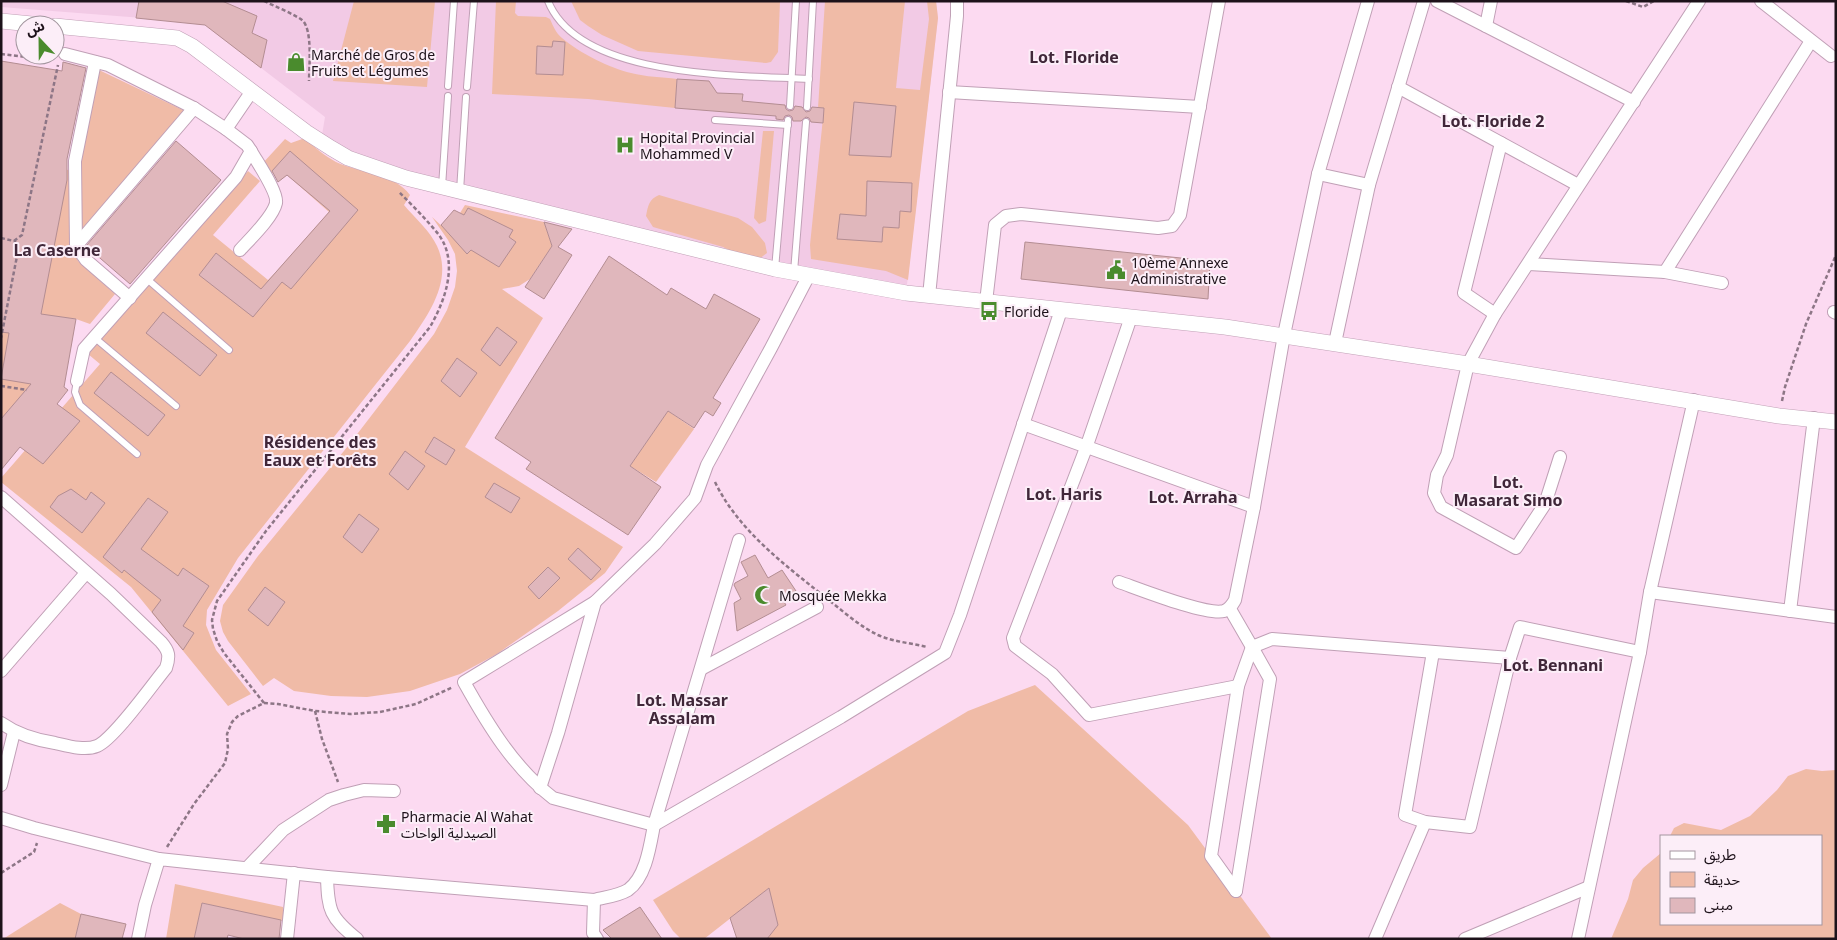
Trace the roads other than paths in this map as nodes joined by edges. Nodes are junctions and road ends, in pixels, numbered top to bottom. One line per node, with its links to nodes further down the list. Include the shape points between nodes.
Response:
1 (454, 1): 24 (lane)
2 (474, 1): 25 (lane)
3 (548, 1): 22 (lane, via 556,15 578,37 614,56 670,69)
4 (796, 1): 22 (lane)
5 (813, 1): 23 (lane)
6 (956, 1): 28 (street)
7 (1219, 1): 34 (street)
8 (1368, 1): 41 (street)
9 (1424, 1): 26 (street)
10 (1437, 1): 16 (street)
11 (1491, 1): 16 (street)
12 (1699, 1): 31 (street)
13 (1761, 1): 18 (street)
14 (1, 21): 15 (street)
15 (15, 22)
16 (1486, 26): 31 (street)
17 (65, 27): 27 (street, via 177,38)
18 (1811, 41): 20 (street); 50 (street)
19 (65, 54): 21 (street)
20 (1831, 56)
21 (95, 62): 35 (street, via 108,65); 46 (street, via 75,161)
22 (792, 78): 23 (lane); 32 (lane)
23 (809, 79): 33 (lane)
24 (448, 86)
25 (467, 87)
26 (1398, 87): 39 (street); 42 (street)
27 (252, 91): 38 (street); 44 (street, via 306,132 348,158)
28 (949, 92): 34 (street); 54 (street)
29 (448, 96): 44 (lane)
30 (466, 97): 45 (lane)
31 (1634, 102): 43 (street)
32 (790, 106)
33 (807, 107)
34 (1200, 107): 56 (street, via 1180,216 1172,226 1158,228 1021,214 1006,216 994,225)
35 (194, 108): 38 (street); 46 (street)
36 (715, 120): 49 (lane, via 788,123)
37 (806, 122): 51 (lane)
38 (226, 129): 40 (street)
39 (1501, 143): 43 (street); 58 (street, via 1464,293)
40 (251, 151): 47 (street, via 276,202 272,212); 52 (street, via 236,177)
41 (1318, 174): 42 (street); 60 (street)
42 (1369, 185): 62 (street)
43 (1578, 185): 48 (street)
44 (442, 187): 45 (street)
45 (460, 192): 49 (street)
46 (76, 246): 55 (street, via 86,260)
47 (240, 250)
48 (1528, 264): 50 (street); 58 (street)
49 (775, 269): 51 (street)
50 (1665, 272): 53 (street)
51 (801, 274): 54 (street); 80 (street, via 771,348 706,465 695,498 655,544)
52 (147, 279): 55 (street); 63 (lane)
53 (1722, 283)
54 (929, 296): 56 (street)
55 (130, 298): 61 (street)
56 (986, 302): 57 (street)
57 (1061, 310): 59 (street); 70 (street)
58 (1495, 314): 64 (street)
59 (1131, 317): 60 (street); 71 (street)
60 (1284, 335): 62 (street); 75 (street)
61 (95, 338): 65 (street, via 84,349); 67 (lane)
62 (1335, 343): 64 (street)
63 (229, 350)
64 (1468, 364): 66 (street); 73 (street, via 1447,455 1437,475 1434,493 1442,507 1516,548 1545,504)
65 (77, 381): 72 (lane, via 75,392 80,405)
66 (1694, 400): 68 (street, via 1779,416); 79 (street)
67 (176, 406)
68 (1814, 418): 69 (street); 83 (street)
69 (1836, 422)
70 (1023, 424): 71 (street); 99 (street, via 945,653)
71 (1086, 448): 75 (street); 91 (street, via 1013,638 1014,646 1052,674 1089,715)
72 (137, 454)
73 (1560, 457)
74 (2, 499): 77 (street)
75 (1254, 506): 82 (street, via 1235,600)
76 (739, 540): 89 (street)
77 (86, 572): 90 (street); 93 (street, via 167,649 166,668 110,738 97,746 69,746)
78 (1119, 582): 82 (street, via 1207,611)
79 (1650, 592): 83 (street); 87 (street)
80 (595, 602): 95 (street); 95 (street, via 464,682 492,732)
81 (817, 607): 89 (street)
82 (1230, 609): 85 (street)
83 (1790, 611): 84 (street)
84 (1836, 617)
85 (1252, 647): 86 (street, via 1272,639); 91 (street); 91 (street, via 1270,679 1236,891 1211,856)
86 (1433, 652): 88 (street); 98 (street, via 1405,815)
87 (1640, 652): 88 (street, via 1520,627); 104 (street)
88 (1510, 658): 98 (street, via 1470,827)
89 (701, 669): 99 (street)
90 (1, 671)
91 (1238, 686)
92 (1, 723): 93 (street)
93 (14, 732): 94 (street)
94 (1, 785)
95 (540, 788): 99 (street, via 553,798)
96 (394, 791): 101 (street, via 364,790 314,809 283,830)
97 (1, 818): 100 (street)
98 (1424, 822): 110 (street)
99 (654, 825): 105 (street, via 649,851 636,881 628,890)
100 (159, 859): 101 (street); 106 (street)
101 (247, 868): 102 (street)
102 (294, 874): 103 (street); 107 (street)
103 (327, 877): 105 (street); 108 (street, via 329,909)
104 (1589, 887): 111 (street); 112 (street)
105 (594, 900): 109 (street, via 593,933)
106 (138, 939)
107 (287, 939)
108 (357, 939)
109 (597, 939)
110 (1375, 939)
111 (1465, 939)
112 (1578, 939)

